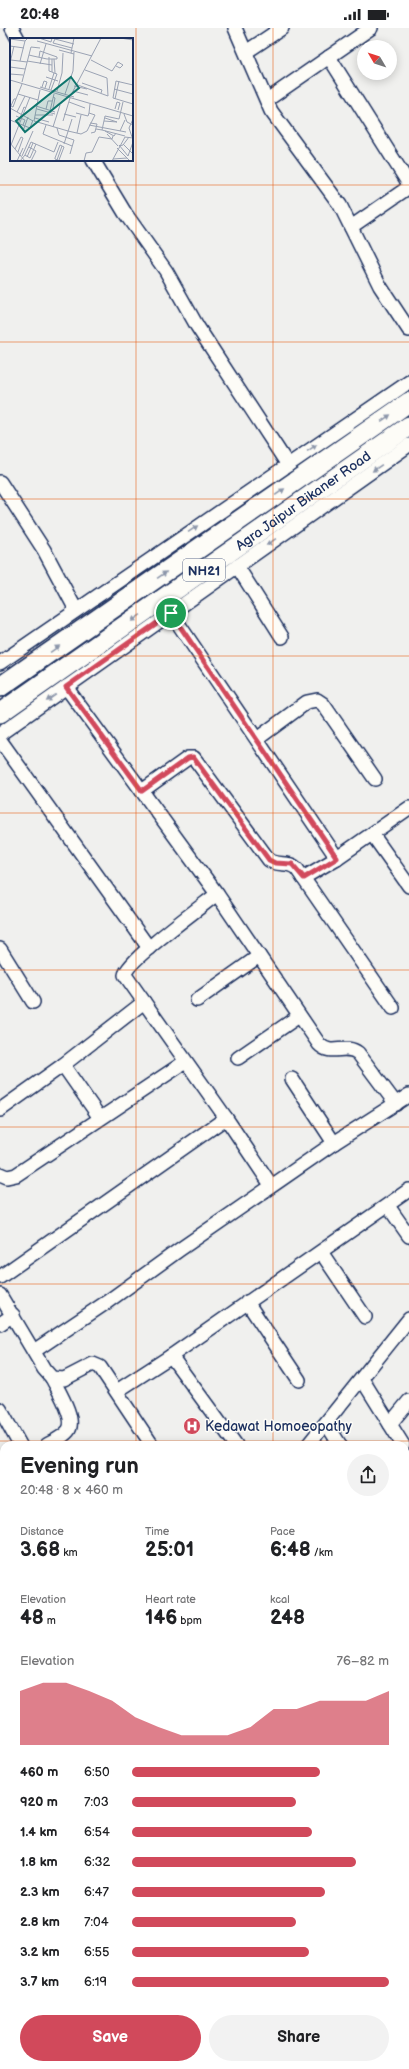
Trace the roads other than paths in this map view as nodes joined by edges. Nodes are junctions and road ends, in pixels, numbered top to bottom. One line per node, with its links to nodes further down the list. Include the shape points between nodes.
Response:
1 (12, 28): 5 (street)
2 (235, 28): 6 (street)
3 (282, 28): 6 (street)
4 (371, 28): 7 (street)
5 (17, 38)
6 (246, 52): 8 (street)
7 (329, 57): 8 (street); 10 (street)
8 (266, 100): 12 (street, via 271,112 340,205)
9 (94, 161): 18 (street, via 125,214 166,271 197,326)
10 (409, 184)
11 (409, 187): 12 (street)
12 (351, 227): 13 (street, via 380,286)
13 (409, 330)
14 (409, 382): 18 (street, one-way to 14)
15 (409, 402): 25 (highway, Agra Jaipur Bikaner Road / NH21, one-way to 15)
16 (409, 426): 27 (highway, Agra Jaipur Bikaner Road / NH21, one-way to 27)
17 (409, 445): 20 (street, one-way to 20)
18 (288, 465): 21 (street, one-way to 18)
19 (0, 482): 21 (street, via 44,550)
20 (237, 566): 22 (street); 23 (street)
21 (76, 610): 24 (street)
22 (171, 613): 26 (street); 29 (street)
23 (282, 636)
24 (0, 663)
25 (0, 687)
26 (66, 687): 28 (street, one-way to 28); 32 (street)
27 (0, 713)
28 (0, 734)
29 (257, 739): 31 (street, via 308,702 317,700 323,704); 35 (street)
30 (0, 740): 39 (street)
31 (375, 779)
32 (142, 791): 36 (street, via 193,757 269,860 292,864); 38 (street)
33 (409, 808): 34 (street)
34 (372, 834): 35 (street); 37 (street)
35 (337, 858): 36 (street)
36 (304, 878): 45 (street)
37 (409, 886)
38 (218, 894): 39 (street); 41 (street)
39 (149, 948): 44 (street, via 127,968 125,975)
40 (0, 949): 43 (street)
41 (259, 956): 42 (street); 46 (street)
42 (197, 1000)
43 (32, 1002)
44 (144, 1002): 48 (street); 49 (street)
45 (393, 1008)
46 (299, 1016): 47 (street); 52 (street, via 323,1048 332,1051 349,1048 358,1053)
47 (238, 1058)
48 (185, 1062): 54 (street); 55 (street)
49 (62, 1065): 53 (street); 54 (street)
50 (292, 1079): 56 (street)
51 (409, 1095): 52 (street)
52 (396, 1104): 56 (street)
53 (0, 1110)
54 (100, 1118): 57 (street, via 16,1175 7,1177)
55 (226, 1118): 58 (street); 63 (street)
56 (334, 1143): 58 (street)
57 (0, 1174)
58 (271, 1186): 70 (street)
59 (409, 1190): 60 (street)
60 (388, 1206): 61 (street); 62 (street)
61 (409, 1236)
62 (321, 1252): 65 (street); 67 (street)
63 (0, 1277)
64 (0, 1295): 66 (street)
65 (247, 1302): 71 (street); 74 (street)
66 (13, 1315): 69 (street); 70 (street)
67 (365, 1317)
68 (409, 1319): 73 (street)
69 (0, 1324)
70 (34, 1351): 72 (street)
71 (171, 1356): 75 (street); 85 (street)
72 (52, 1378): 75 (street, via 64,1379 93,1364 105,1373); 82 (street, via 71,1417 69,1430)
73 (362, 1378): 79 (street); 80 (street)
74 (299, 1380)
75 (118, 1391): 78 (street)
76 (409, 1401): 80 (street)
77 (0, 1409): 81 (street)
78 (134, 1420): 83 (street); 84 (street)
79 (326, 1423): 86 (street); 87 (street)
80 (390, 1424): 88 (street)
81 (18, 1441)
82 (54, 1441)
83 (140, 1441)
84 (149, 1441)
85 (233, 1441)
86 (311, 1441)
87 (337, 1441)
88 (401, 1441)

